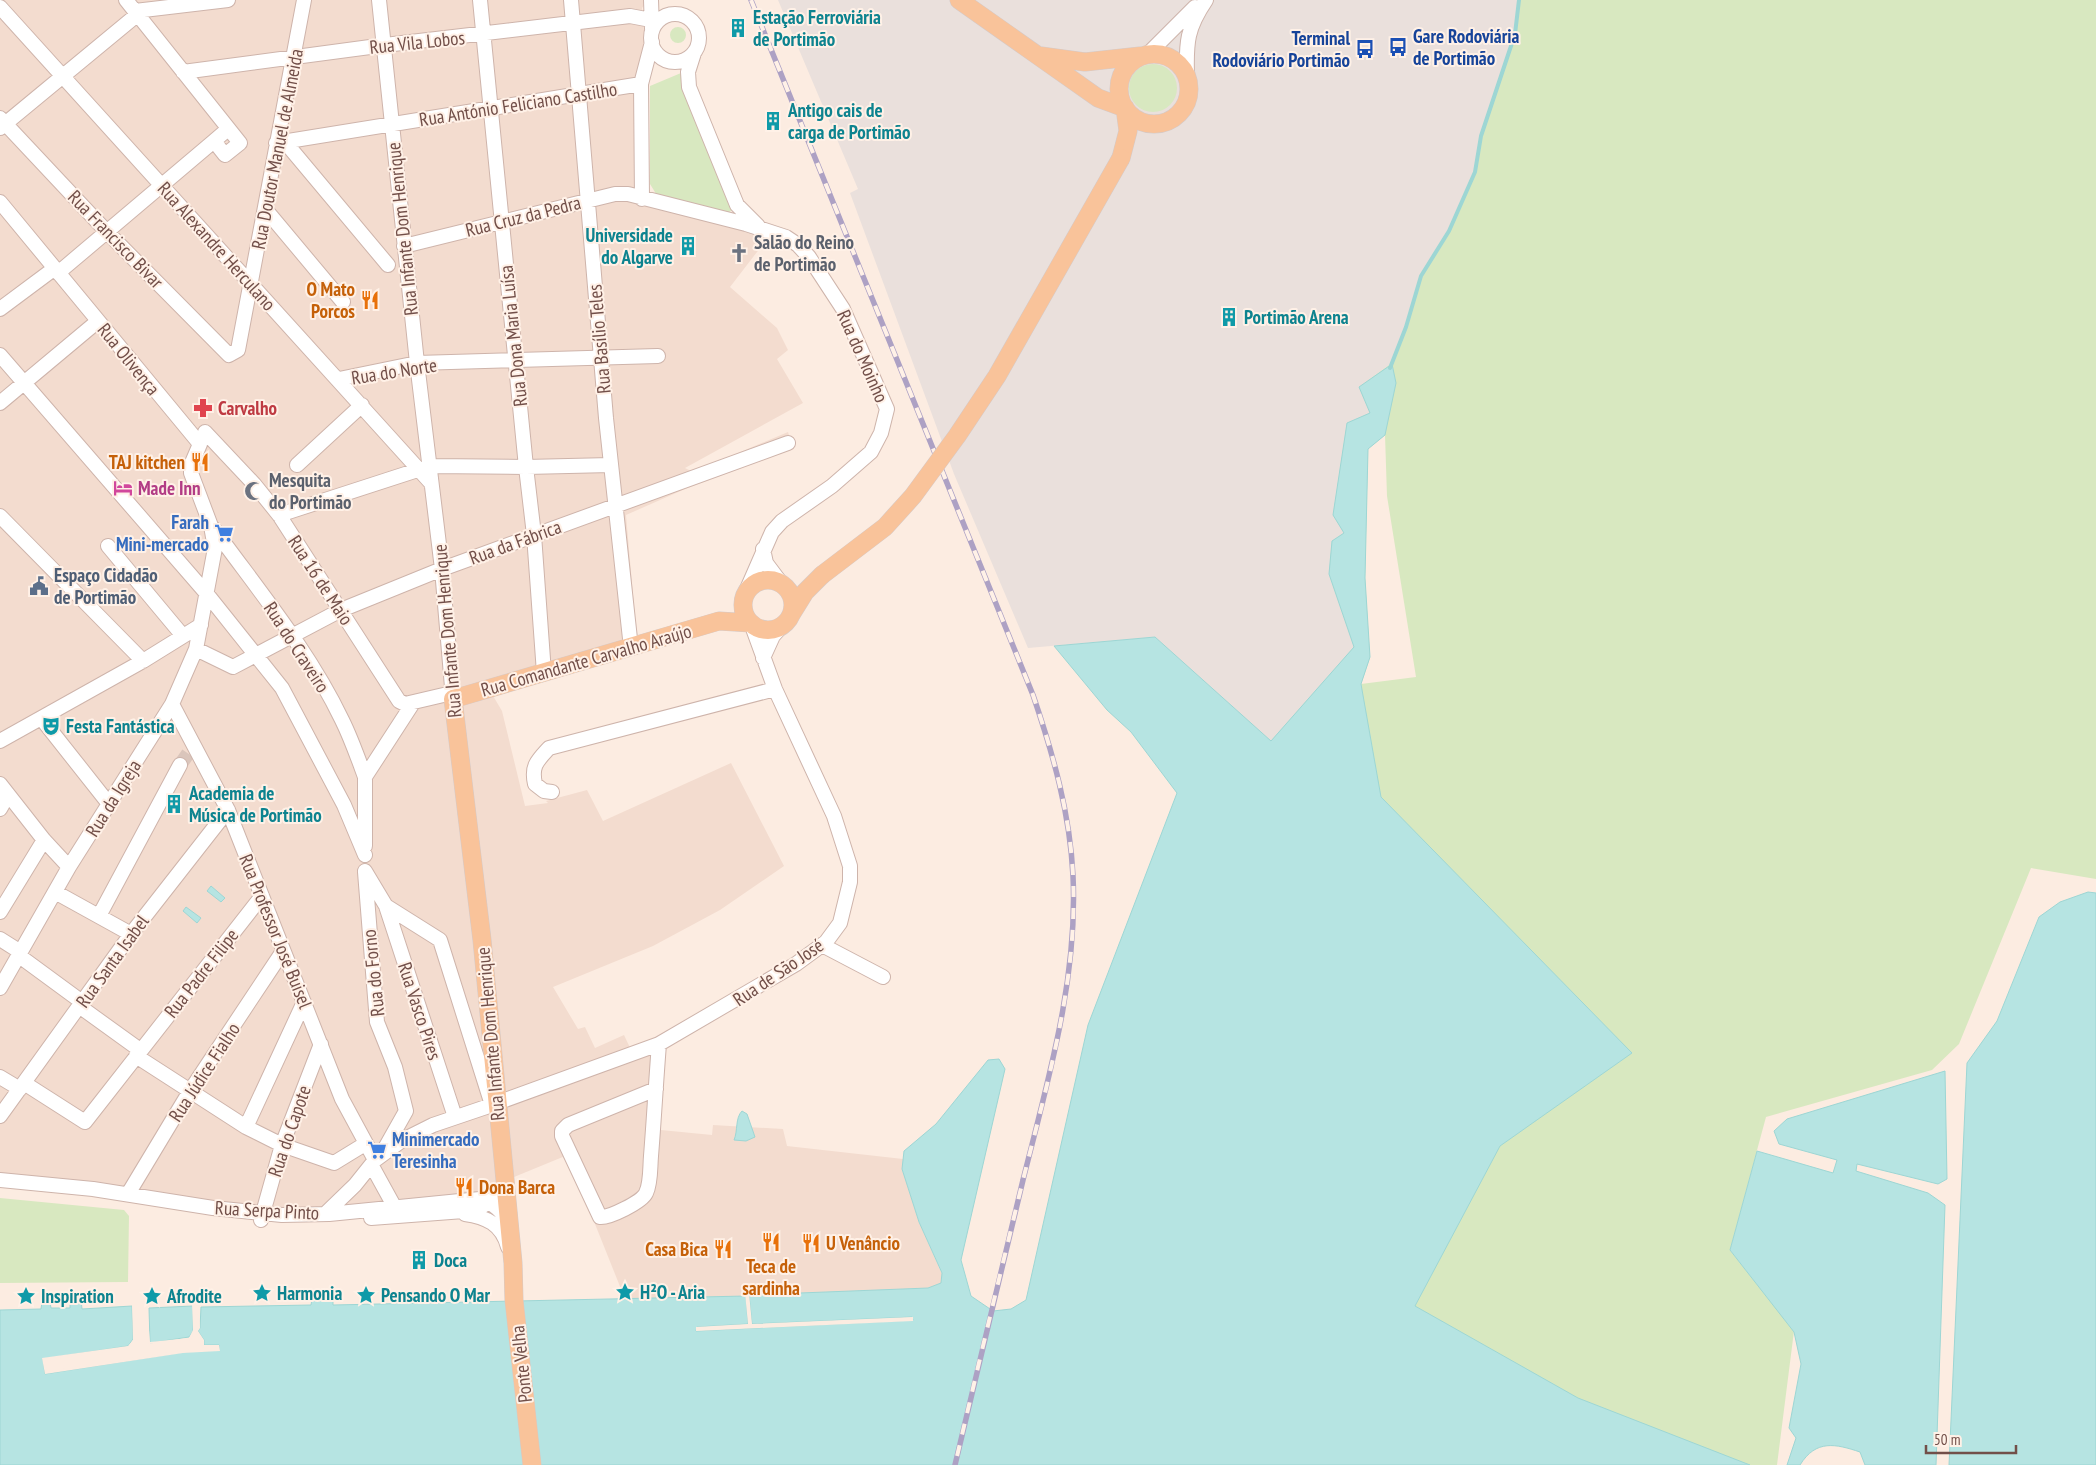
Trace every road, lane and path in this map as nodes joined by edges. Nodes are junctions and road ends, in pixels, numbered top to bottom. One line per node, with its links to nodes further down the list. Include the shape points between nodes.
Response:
1 (228, 0): 10 (street)
2 (304, 0): 19 (street, Rua Doutor Manuel de Almeida)
3 (379, 0): 15 (street, Rua Infante Dom Henrique)
4 (480, 0): 14 (street, Rua Dona Maria Luísa)
5 (571, 0): 12 (street, Rua Basílio Teles)
6 (652, 0): 11 (street); 13 (street)
7 (959, 0): 17 (main road)
8 (1204, 0): 18 (street); 21 (street, via 1192,21 1186,50)
9 (0, 6): 22 (street, Rua Alexandre Herculano)
10 (133, 8): 20 (street); 22 (street)
11 (668, 15): 13 (street, via 659,20); 16 (street, via 682,15 695,24 699,38)
12 (573, 24): 13 (street, Rua Vila Lobos, via 630,16); 14 (street, Rua Vila Lobos); 24 (street, Rua Basílio Teles)
13 (652, 32): 16 (street, via 659,55 672,61 682,61); 23 (street)
14 (484, 34): 15 (street, Rua Vila Lobos); 26 (street, Rua Dona Maria Luísa)
15 (385, 45): 19 (street, Rua Vila Lobos); 29 (street, Rua Infante Dom Henrique)
16 (694, 52): 36 (street, Rua do Moinho, via 688,72 689,87)
17 (1035, 55): 18 (main road, via 1085,62); 25 (main road, via 1098,98)
18 (1145, 55): 21 (main road, via 1161,54 1172,58); 25 (main road, via 1128,65 1120,78 1119,94)
19 (294, 58): 20 (street, Rua Vila Lobos); 30 (street, Rua Doutor Manuel de Almeida)
20 (183, 72): 32 (street, via 240,143 225,155 214,141)
21 (1187, 74): 28 (main road, via 1190,89 1187,102 1180,114)
22 (63, 76): 27 (street); 32 (street, Rua Alexandre Herculano)
23 (641, 84): 24 (street, Rua António Feliciano Castilho); 33 (street)
24 (580, 94): 26 (street, Rua António Feliciano Castilho); 34 (street, Rua Basílio Teles)
25 (1125, 108): 28 (main road, via 1136,119); 31 (main road, via 1128,131)
26 (490, 110): 29 (street, Rua António Feliciano Castilho); 39 (street, Rua Dona Maria Luísa)
27 (2, 123): 40 (street, Rua Francisco Bivar)
28 (1158, 124): 31 (main road, via 1137,139)
29 (391, 125): 30 (street, Rua António Feliciano Castilho); 42 (street, Rua Infante Dom Henrique)
30 (280, 142): 37 (street, Rua Doutor Manuel de Almeida); 43 (street)
31 (1121, 158): 74 (main road, bridge, via 997,376 957,436 913,496 885,527)
32 (162, 186): 40 (street); 45 (street, Rua Alexandre Herculano)
33 (642, 199): 34 (street, Rua Cruz da Pedra, via 614,194); 38 (street, Rua Cruz da Pedra)
34 (589, 200): 39 (street, Rua Cruz da Pedra); 52 (street, Rua Basílio Teles)
35 (0, 202): 44 (street, Rua Olivença)
36 (737, 205): 38 (street, via 737,213); 41 (street, Rua do Moinho, via 756,224)
37 (266, 210): 45 (street, Rua Doutor Manuel de Almeida); 46 (street)
38 (721, 218): 41 (street, Rua do Moinho)
39 (501, 222): 42 (street, Rua Cruz da Pedra); 53 (street, Rua Dona Maria Luísa)
40 (108, 232): 44 (street); 49 (street, Rua Francisco Bivar, via 229,355)
41 (770, 232): 72 (street, Rua do Moinho, via 798,245 821,274 843,309 887,409 881,433 871,452 852,470 782,520)
42 (404, 246): 54 (street, Rua Infante Dom Henrique)
43 (388, 265)
44 (57, 270): 47 (street); 48 (street, Rua Olivença)
45 (251, 285): 49 (street, Rua Doutor Manuel de Almeida, via 238,350); 55 (street, Rua Alexandre Herculano)
46 (342, 302)
47 (0, 309)
48 (98, 321): 56 (street); 59 (street, Rua Olivença)
49 (234, 354)
50 (0, 356): 56 (street)
51 (658, 356): 52 (street, Rua do Norte)
52 (600, 358): 53 (street, Rua do Norte); 62 (street, Rua Basílio Teles)
53 (516, 362): 54 (street, Rua do Norte); 64 (street, Rua Dona Maria Luísa)
54 (416, 363): 55 (street, Rua do Norte); 63 (street, Rua Infante Dom Henrique)
55 (340, 379): 58 (street, Rua Alexandre Herculano)
56 (23, 383): 57 (street); 76 (street)
57 (0, 403)
58 (362, 405): 61 (street); 63 (street, Rua Alexandre Herculano)
59 (202, 438): 67 (street, Rua 16 de Maio, via 254,484); 69 (street, via 191,473)
60 (788, 443): 66 (street, Rua da Fábrica)
61 (297, 465)
62 (611, 465): 64 (street); 66 (street, Rua Basílio Teles)
63 (425, 468): 64 (street); 65 (street, Rua Alexandre Herculano); 67 (street)
64 (526, 468): 70 (street, Rua Dona Maria Luísa)
65 (433, 486): 73 (street, Rua Infante Dom Henrique)
66 (617, 504): 70 (street, Rua da Fábrica); 85 (street, Rua Basílio Teles)
67 (279, 515): 78 (street, Rua 16 de Maio)
68 (0, 516): 89 (street)
69 (211, 526): 76 (street, Rua da Igreja, via 214,548); 83 (street, Rua do Craveiro)
70 (534, 535): 73 (street, Rua da Fábrica); 90 (street, Rua Dona Maria Luísa)
71 (108, 546): 84 (street)
72 (763, 549): 75 (street, via 766,563); 77 (street, Rua do Moinho)
73 (442, 569): 78 (street, Rua da Fábrica); 92 (street, Rua Infante Dom Henrique)
74 (822, 576): 75 (main road, via 806,581); 79 (main road, via 805,592)
75 (781, 582): 77 (main road, via 756,582); 79 (main road, via 792,596)
76 (206, 594): 82 (street, Rua da Igreja); 87 (street)
77 (744, 596): 80 (main road); 81 (main road, via 744,612)
78 (341, 610): 83 (street, Rua da Fábrica); 93 (street, Rua 16 de Maio, via 399,701)
79 (787, 619): 81 (main road, via 766,630); 88 (street, via 773,636)
80 (719, 621): 81 (main road); 85 (main road, Rua Comandante Carvalho Araújo)
81 (751, 623): 88 (street, Rua de São José)
82 (201, 625): 84 (street); 86 (street, Rua da Igreja)
83 (292, 635): 87 (street, Rua da Fábrica); 98 (street, Rua do Craveiro, via 343,721)
84 (182, 636): 89 (street)
85 (631, 648): 90 (main road, Rua Comandante Carvalho Araújo)
86 (196, 649): 87 (street, Rua da Fábrica, via 233,667); 94 (street, Rua da Igreja)
87 (255, 654): 105 (street, via 282,688 344,805)
88 (763, 658): 91 (street, Rua de São José)
89 (143, 661): 95 (street)
90 (544, 673): 92 (main road, Rua Comandante Carvalho Araújo)
91 (775, 689): 100 (street, via 549,748 538,759 532,772 534,784); 115 (street, Rua de São José, via 834,816 850,866 850,882 840,923)
92 (452, 696): 93 (street); 136 (main road, Rua Infante Dom Henrique, via 482,940)
93 (413, 703): 98 (street)
94 (172, 704): 101 (street, Rua da Igreja); 103 (street, Rua Professor José Buisel)
95 (41, 718): 96 (street); 101 (street)
96 (0, 741)
97 (180, 765): 112 (street)
98 (365, 777): 105 (street, Rua do Forno)
99 (4, 790): 102 (street); 104 (street)
100 (552, 792)
101 (109, 804): 106 (street, Rua da Igreja)
102 (0, 809)
103 (228, 810): 109 (street, Rua Professor José Buisel); 113 (street, Rua Santa Isabel)
104 (44, 840): 106 (street); 111 (street)
105 (365, 855): 107 (street, Rua do Forno)
106 (69, 867): 108 (street, Rua da Igreja)
107 (365, 871): 110 (street); 135 (street, Rua do Forno, via 377,1022 395,1067 406,1111)
108 (55, 892): 112 (street); 117 (street, Rua da Igreja)
109 (262, 896): 116 (street, Rua Professor José Buisel); 124 (street, Rua Padre Filipe)
110 (386, 906): 129 (street, via 440,940); 131 (street, Rua Vasco Pires)
111 (0, 912)
112 (99, 916): 113 (street)
113 (131, 934): 121 (street, Rua Santa Isabel)
114 (0, 939): 117 (street)
115 (822, 945): 118 (street); 123 (street, Rua de São José, via 791,967)
116 (283, 951): 120 (street, Rua Professor José Buisel); 128 (street, Rua Júdice Fialho)
117 (19, 953): 119 (street, Rua da Igreja); 121 (street)
118 (883, 977)
119 (0, 988)
120 (304, 1002): 122 (street, Rua Professor José Buisel); 132 (street)
121 (81, 1004): 124 (street); 126 (street, Rua Santa Isabel)
122 (321, 1044): 133 (street, Rua Professor José Buisel, via 342,1099); 134 (street, Rua do Capote)
123 (659, 1044): 127 (street); 129 (street, Rua de São José)
124 (138, 1053): 126 (street, Rua Padre Filipe, via 85,1122); 128 (street)
125 (0, 1077): 126 (street)
126 (22, 1086): 130 (street, Rua Santa Isabel)
127 (656, 1089): 127 (street, via 568,1125 562,1131 600,1217 607,1217 645,1196)
128 (190, 1091): 132 (street); 139 (street, Rua Júdice Fialho)
129 (498, 1102): 131 (street, Rua de São José)
130 (0, 1116)
131 (455, 1117): 135 (street, Rua de São José, via 401,1140)
132 (246, 1126): 134 (street)
133 (365, 1144): 134 (street, via 334,1163); 135 (street, Rua Professor José Buisel)
134 (282, 1145): 145 (street, Rua do Capote)
135 (376, 1160): 138 (street); 141 (street, Rua Professor José Buisel)
136 (503, 1165): 140 (street, via 499,1190); 148 (main road, Rua Infante Dom Henrique)
137 (0, 1180): 139 (street, Rua Serpa Pinto)
138 (355, 1185): 142 (street, via 347,1200); 144 (street, via 331,1211)
139 (128, 1194): 145 (street, Rua Serpa Pinto)
140 (490, 1203): 141 (street, Rua Serpa Pinto, via 480,1199); 143 (street, via 477,1210); 148 (street, via 504,1215)
141 (394, 1206): 142 (street, Rua Serpa Pinto); 146 (street, via 390,1214)
142 (352, 1211): 144 (street, Rua Serpa Pinto); 147 (street)
143 (454, 1213): 146 (street, Rua Serpa Pinto); 149 (street, via 482,1217 494,1223 506,1238)
144 (324, 1214): 145 (street, Rua Serpa Pinto)
145 (262, 1217): 147 (street, Rua Serpa Pinto, via 303,1222)
146 (380, 1217): 147 (street, Rua Serpa Pinto)
147 (366, 1218)
148 (508, 1224): 149 (main road, Rua Infante Dom Henrique)
149 (512, 1263): 150 (main road, Ponte Velha)
150 (532, 1465)

